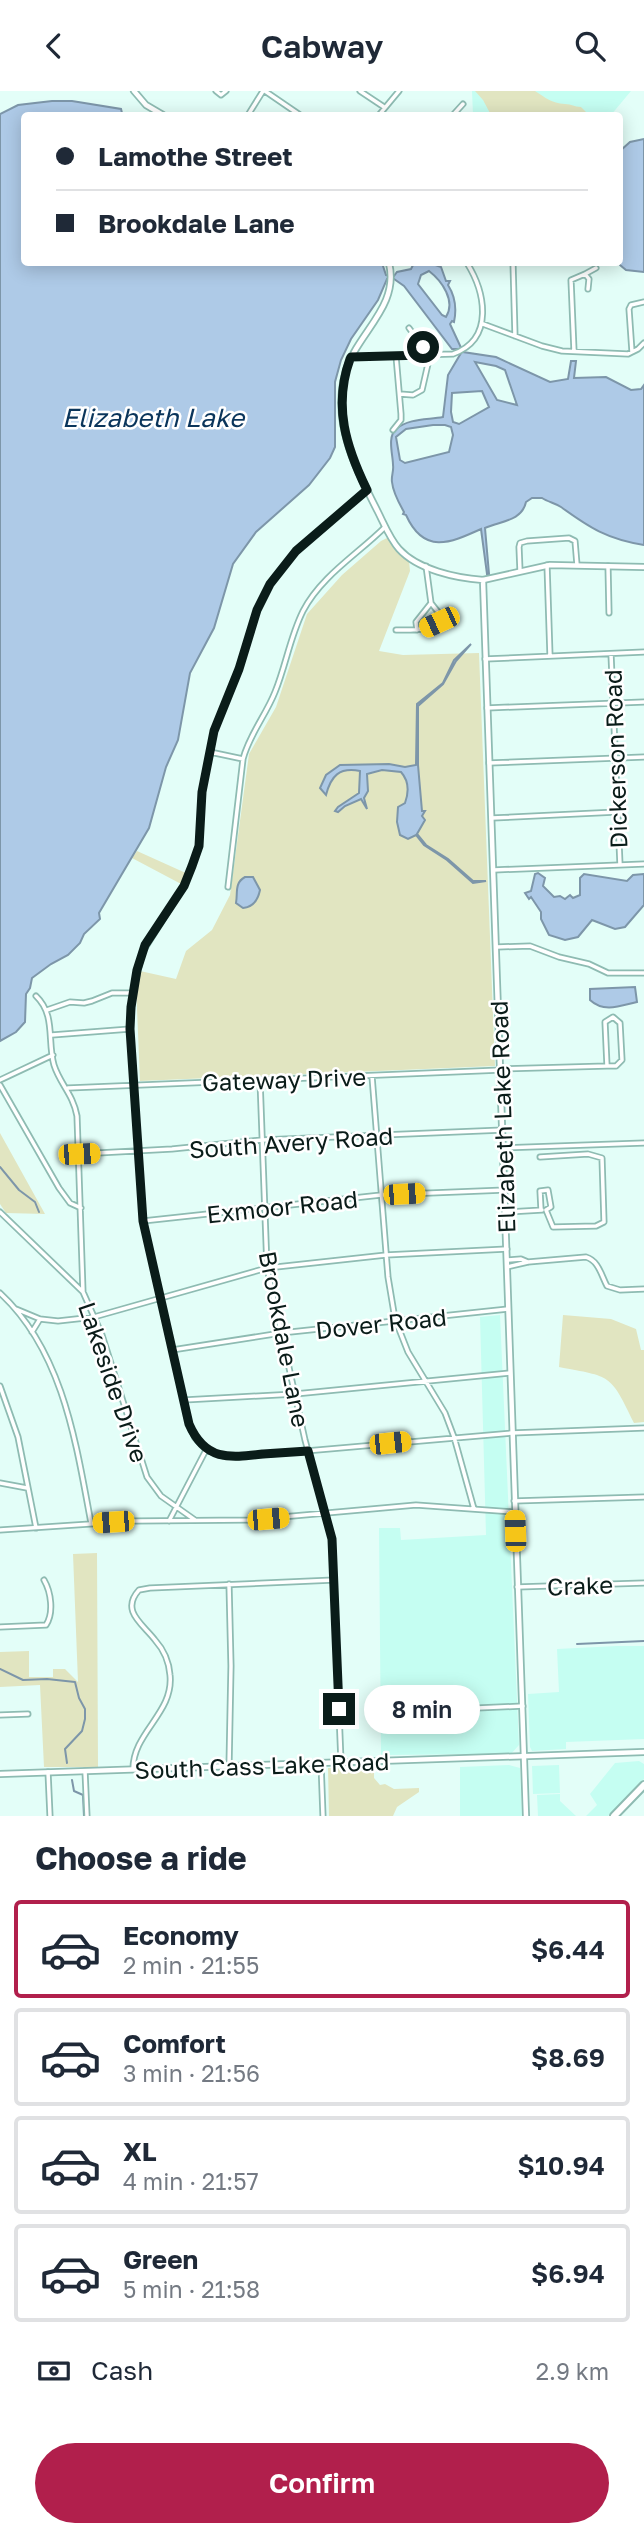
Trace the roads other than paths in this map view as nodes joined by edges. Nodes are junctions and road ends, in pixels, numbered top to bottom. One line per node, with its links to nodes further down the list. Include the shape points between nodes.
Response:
1 (134, 91): 9 (main road)
2 (216, 91): 3 (street, via 221,95)
3 (226, 91)
4 (264, 91): 10 (street); 11 (street)
5 (360, 91): 8 (street)
6 (399, 91): 8 (street)
7 (463, 104): 13 (street)
8 (384, 107): 12 (street)
9 (158, 112)
10 (249, 112)
11 (296, 112)
12 (381, 112)
13 (456, 112)
14 (390, 266): 29 (main road, via 391,281 382,311)
15 (468, 266): 21 (street, via 482,303)
16 (513, 266): 23 (street)
17 (596, 268): 18 (street)
18 (585, 274): 19 (street); 25 (street, via 571,280)
19 (588, 289)
20 (644, 302): 26 (street, via 629,309)
21 (483, 324): 23 (street); 27 (street, via 460,350)
22 (409, 328): 27 (street)
23 (515, 335): 25 (street)
24 (644, 343): 26 (street)
25 (574, 351): 26 (street)
26 (632, 352)
27 (427, 355): 28 (street); 30 (street, via 421,392)
28 (396, 356): 29 (street); 30 (street)
29 (351, 357): 32 (main road, via 342,388 343,423 346,442)
30 (400, 394): 31 (street, via 401,420)
31 (393, 430)
32 (367, 490): 33 (main road); 52 (street, via 302,545 270,584)
33 (386, 527): 36 (main road, via 398,548); 55 (street, via 337,570 304,608 274,694)
34 (547, 565): 35 (main road); 39 (main road); 47 (street)
35 (577, 565): 37 (main road); 39 (street, via 575,541 569,538 527,541 519,547)
36 (426, 566): 40 (main road); 41 (street)
37 (608, 566): 38 (main road); 42 (street)
38 (644, 567)
39 (520, 571): 40 (main road)
40 (483, 580): 48 (main road, Elizabeth Lake Road)
41 (431, 603): 44 (street, via 416,622); 44 (street, via 442,617)
42 (609, 613)
43 (396, 630): 44 (street)
44 (417, 630)
45 (644, 652): 46 (street)
46 (611, 654): 47 (street); 50 (street, Dickerson Road)
47 (550, 656): 48 (street)
48 (485, 659): 51 (main road, Elizabeth Lake Road)
49 (644, 702): 50 (street)
50 (613, 703): 51 (street); 54 (street, Dickerson Road)
51 (487, 708): 56 (main road, Elizabeth Lake Road)
52 (210, 752): 55 (street); 65 (street, via 196,856 184,886 145,945)
53 (644, 757): 54 (street)
54 (615, 758): 56 (street); 57 (street, Dickerson Road)
55 (243, 759): 62 (street)
56 (489, 763): 58 (main road, Elizabeth Lake Road)
57 (617, 813): 58 (street); 60 (street, Dickerson Road)
58 (492, 818): 61 (main road, Elizabeth Lake Road)
59 (644, 864): 60 (street)
60 (620, 865): 61 (street)
61 (494, 870): 63 (main road, Elizabeth Lake Road)
62 (228, 887)
63 (496, 947): 64 (street, via 530,946 608,973); 72 (main road, Elizabeth Lake Road)
64 (644, 973)
65 (133, 993): 67 (street, via 112,993); 68 (street)
66 (36, 996): 67 (street)
67 (47, 1011): 69 (street)
68 (130, 1029): 69 (street); 76 (street)
69 (51, 1035): 70 (street)
70 (53, 1055): 75 (street); 77 (street, via 57,1073)
71 (607, 1066): 71 (street, via 617,1066 622,1060 620,1023 613,1017 605,1022); 72 (street, Gateway Drive)
72 (501, 1069): 73 (street, Gateway Drive); 78 (main road, Elizabeth Lake Road)
73 (372, 1076): 74 (street, Gateway Drive); 79 (street)
74 (260, 1080): 76 (street, Gateway Drive); 80 (street, Brookdale Lane)
75 (0, 1082): 88 (street, via 59,1188)
76 (133, 1084): 77 (street, Gateway Drive); 83 (street)
77 (68, 1088): 84 (street, via 77,1116)
78 (503, 1130): 79 (street, South Avery Road); 82 (main road, Elizabeth Lake Road)
79 (377, 1136): 80 (street, South Avery Road); 87 (street)
80 (262, 1140): 83 (street, South Avery Road); 89 (street, Brookdale Lane)
81 (644, 1143): 82 (street)
82 (503, 1148): 86 (main road, Elizabeth Lake Road)
83 (139, 1151): 84 (street, South Avery Road); 93 (street)
84 (79, 1154): 88 (street)
85 (540, 1157): 90 (street, via 588,1154 602,1158 604,1221 596,1226 553,1227)
86 (505, 1190): 87 (street, Exmoor Road); 92 (main road, Elizabeth Lake Road)
87 (382, 1195): 89 (street, Exmoor Road); 95 (street)
88 (80, 1208): 101 (street)
89 (264, 1208): 93 (street, Exmoor Road); 99 (street, Brookdale Lane)
90 (544, 1210): 90 (street, via 540,1191 548,1190 551,1207); 92 (street)
91 (0, 1212): 101 (street, Lakeside Drive)
92 (506, 1212): 94 (main road, Elizabeth Lake Road)
93 (143, 1221): 103 (street)
94 (507, 1249): 95 (street); 96 (main road, Elizabeth Lake Road)
95 (386, 1255): 99 (street); 108 (street)
96 (507, 1260): 97 (street); 98 (main road, Elizabeth Lake Road)
97 (528, 1262): 98 (street); 100 (street, via 586,1257 598,1267 607,1286)
98 (507, 1267): 105 (main road, Elizabeth Lake Road)
99 (267, 1268): 103 (street); 110 (street, Brookdale Lane)
100 (644, 1289)
101 (83, 1292): 106 (street, Lakeside Drive)
102 (0, 1293): 104 (street)
103 (160, 1299): 106 (street); 111 (street)
104 (16, 1308): 107 (street); 109 (street)
105 (508, 1309): 108 (street, Dover Road); 112 (main road, Elizabeth Lake Road)
106 (94, 1317): 107 (street); 126 (street, Lakeside Drive, via 147,1477)
107 (40, 1319): 109 (street)
108 (396, 1321): 110 (street, Dover Road); 113 (street)
109 (32, 1332): 132 (street, via 64,1403)
110 (281, 1333): 111 (street, Dover Road); 115 (street, Brookdale Lane)
111 (172, 1350): 116 (street)
112 (510, 1373): 113 (street); 118 (main road, Elizabeth Lake Road)
113 (425, 1380): 115 (street); 119 (street)
114 (0, 1386): 123 (street, via 18,1437)
115 (295, 1394): 116 (street); 121 (street, Brookdale Lane)
116 (184, 1400): 120 (street, via 195,1437)
117 (644, 1428): 118 (street)
118 (512, 1433): 119 (street); 125 (main road, Elizabeth Lake Road)
119 (454, 1437): 121 (street); 127 (street)
120 (206, 1450): 121 (street, via 237,1457); 126 (street)
121 (308, 1451): 129 (street, Brookdale Lane)
122 (0, 1483): 123 (street)
123 (27, 1488): 133 (street)
124 (644, 1497): 125 (street)
125 (514, 1501): 128 (main road, Elizabeth Lake Road)
126 (175, 1507): 130 (street); 131 (street, Lakeside Drive)
127 (474, 1509): 128 (street); 129 (street, via 416,1505)
128 (514, 1512): 139 (main road, Elizabeth Lake Road)
129 (326, 1513): 131 (street); 136 (street, Brookdale Lane)
130 (169, 1521): 131 (street); 132 (street)
131 (197, 1521)
132 (91, 1523): 133 (street)
133 (36, 1528): 134 (street)
134 (0, 1530)
135 (44, 1580): 140 (street, via 49,1590 46,1625)
136 (334, 1580): 138 (street); 147 (street, Brookdale Lane)
137 (644, 1583): 139 (street, Crake)
138 (229, 1584): 149 (street); 150 (street, via 146,1588 132,1600 133,1615 163,1651 170,1675 167,1700 134,1751)
139 (517, 1587): 141 (main road, Elizabeth Lake Road)
140 (0, 1627)
141 (523, 1706): 142 (street); 146 (main road, Elizabeth Lake Road)
142 (455, 1709)
143 (29, 1714): 144 (street)
144 (0, 1715)
145 (644, 1752): 146 (main road, South Cass Lake Road)
146 (524, 1757): 147 (main road, South Cass Lake Road); 158 (main road, Elizabeth Lake Road)
147 (341, 1762): 148 (main road, South Cass Lake Road)
148 (321, 1763): 149 (main road, South Cass Lake Road); 157 (street)
149 (229, 1766): 150 (main road, South Cass Lake Road)
150 (133, 1769): 151 (main road, South Cass Lake Road)
151 (85, 1771): 152 (main road, South Cass Lake Road); 156 (street)
152 (48, 1772): 153 (main road, South Cass Lake Road); 155 (street)
153 (0, 1774)
154 (644, 1784): 159 (highway)
155 (51, 1816)
156 (87, 1816)
157 (323, 1816)
158 (526, 1816)
159 (614, 1816)

